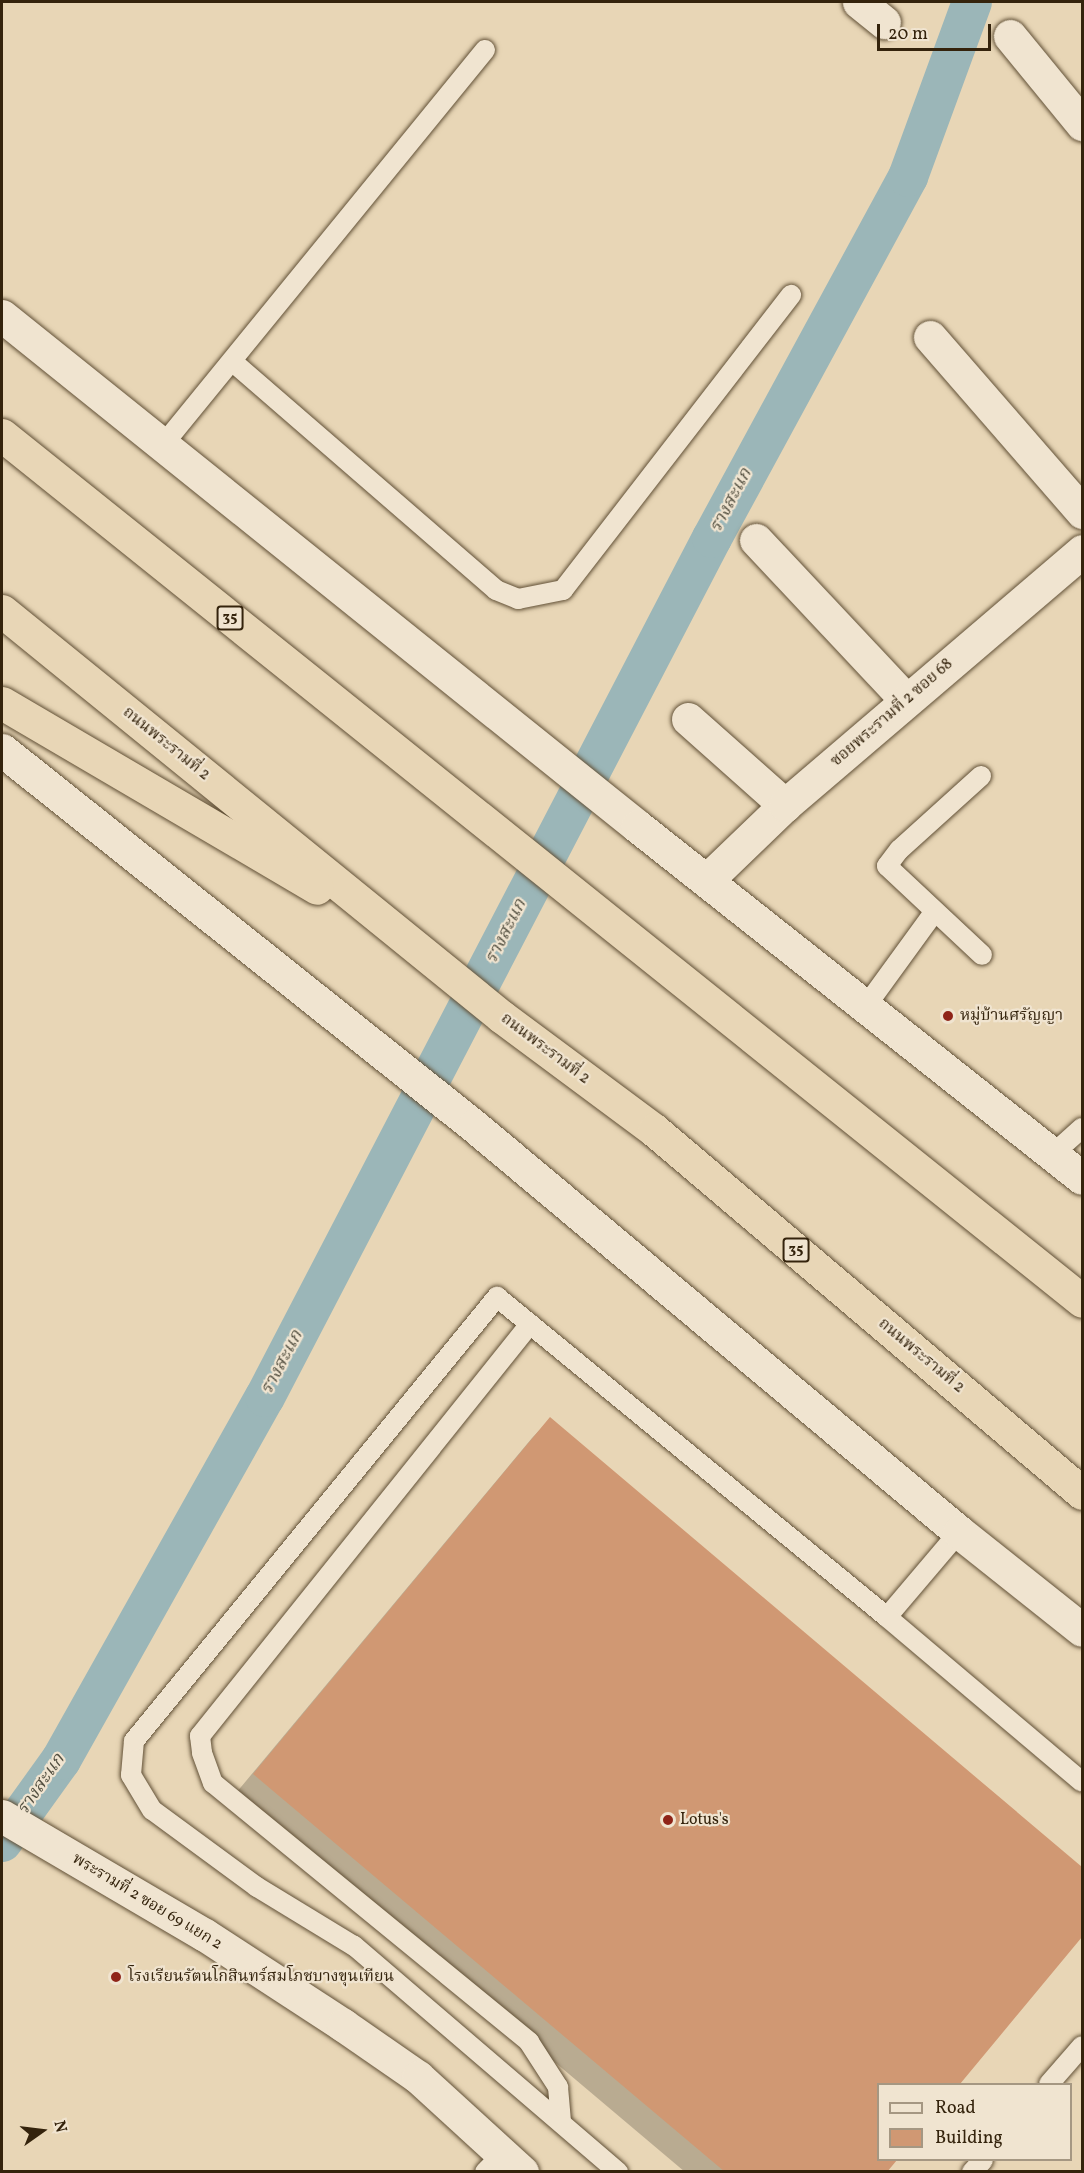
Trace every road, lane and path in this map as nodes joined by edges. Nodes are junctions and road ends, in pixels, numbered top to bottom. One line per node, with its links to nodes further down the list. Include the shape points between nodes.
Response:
1 (859, 2): 2 (main road)
2 (884, 22)
3 (1010, 36): 5 (main road)
4 (485, 50): 9 (lane)
5 (1083, 124)
6 (791, 295): 9 (lane, via 563,590 518,599 496,591)
7 (2, 316): 11 (main road)
8 (930, 337): 12 (main road)
9 (233, 362): 11 (lane)
10 (2, 435): 30 (highway, 35)
11 (162, 446): 22 (main road)
12 (1083, 512)
13 (756, 540): 16 (main road)
14 (1083, 551): 16 (main road, ซอยพระรามที่ 2 ซอย 68)
15 (2, 611): 24 (highway, ถนนพระรามที่ 2 / 35)
16 (906, 700): 21 (main road, ซอยพระรามที่ 2 ซอย 68)
17 (2, 703): 24 (highway)
18 (688, 719): 21 (main road)
19 (2, 750): 33 (main road, via 474,1126)
20 (981, 776): 23 (lane, via 899,850 887,866)
21 (785, 805): 22 (main road, ซอยพระรามที่ 2 ซอย 68)
22 (707, 880): 26 (main road)
23 (934, 910): 25 (lane); 26 (lane)
24 (412, 943): 32 (highway, ถนนพระรามที่ 2 / 35, via 502,1017 654,1130)
25 (982, 956)
26 (866, 1006): 28 (main road)
27 (1083, 1128): 28 (lane)
28 (1053, 1154): 29 (main road)
29 (1083, 1178)
30 (1083, 1301)
31 (530, 1324): 34 (lane); 40 (lane, via 200,1736 213,1783 529,2042 558,2087); 40 (lane, via 496,1297 134,1741 131,1774 152,1810 257,1887 354,1946)
32 (1083, 1493)
33 (959, 1532): 34 (lane); 35 (main road)
34 (887, 1617): 36 (lane)
35 (1083, 1630)
36 (1083, 1782)
37 (2, 1816): 41 (main road, พระรามที่ 2 ซอย 69 แยก 2, via 206,1935 418,2077)
38 (1083, 2046): 39 (lane)
39 (1051, 2083)
40 (561, 2121): 42 (lane)
41 (504, 2165)
42 (618, 2172)

